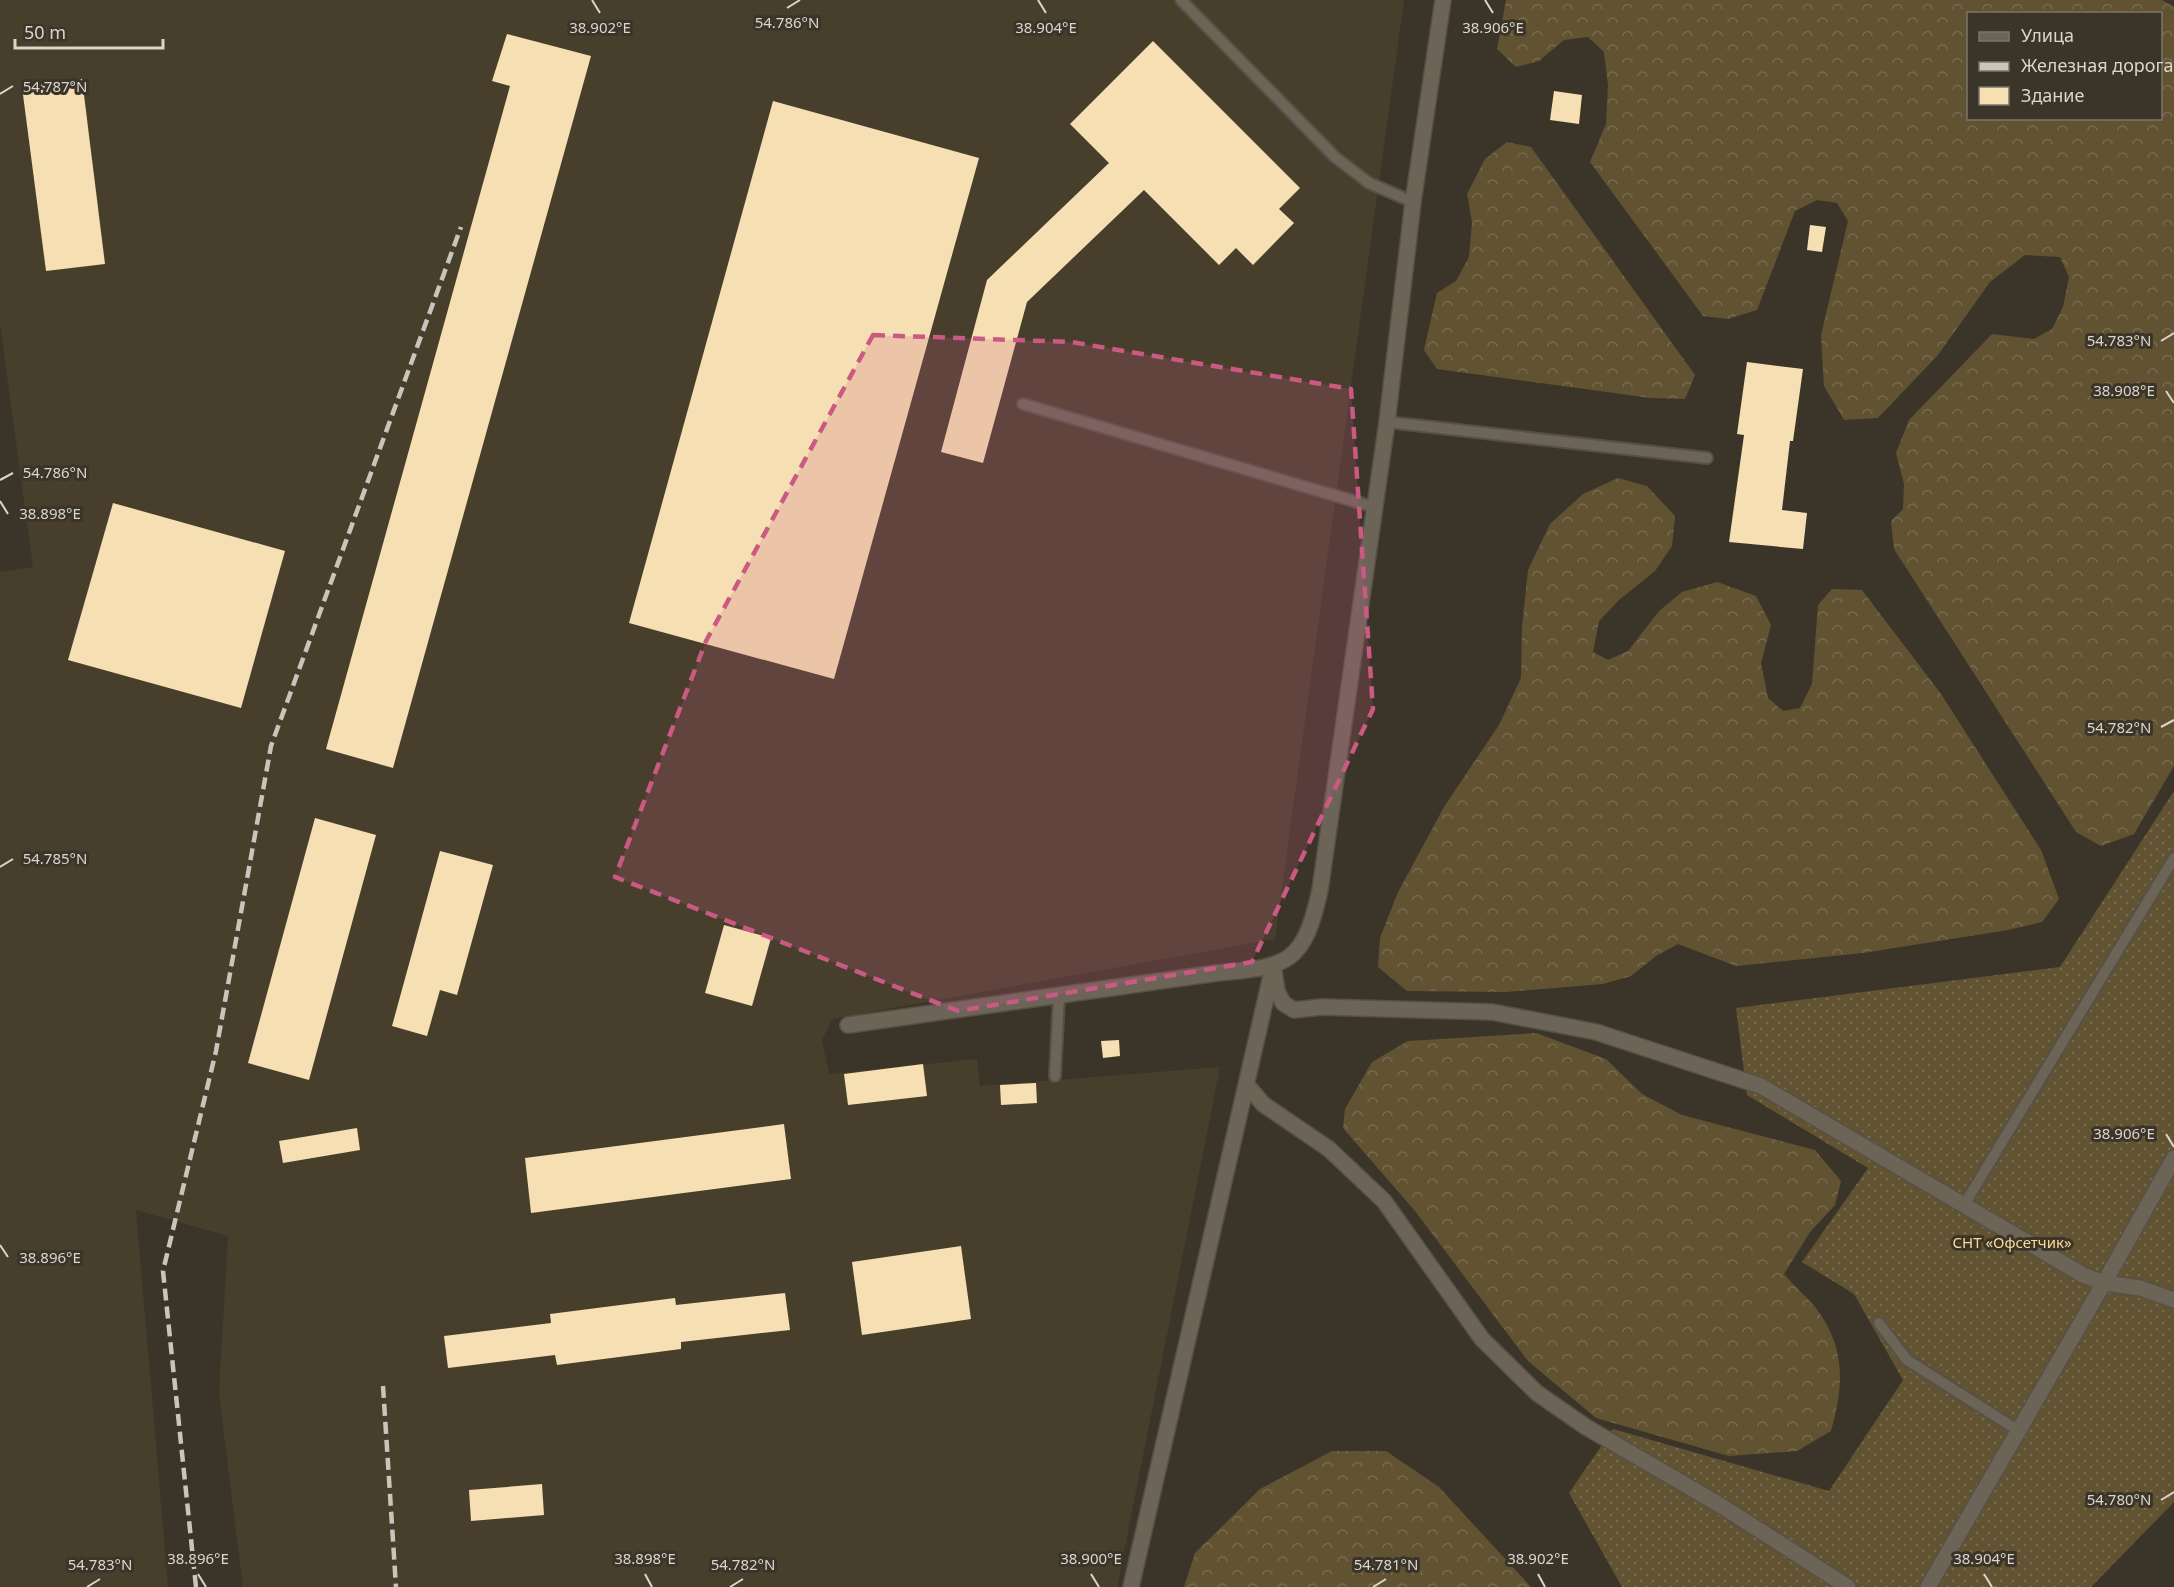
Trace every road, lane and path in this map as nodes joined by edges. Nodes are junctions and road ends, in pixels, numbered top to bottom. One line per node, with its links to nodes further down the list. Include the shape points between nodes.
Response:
1 (1181, 0): 3 (lane, via 1335,157 1369,183)
2 (1443, 0): 3 (street)
3 (1413, 202): 5 (street)
4 (1023, 405): 7 (lane)
5 (1387, 422): 6 (lane); 7 (street)
6 (1707, 458)
7 (1374, 507): 9 (street, via 1313,920 1303,945 1287,959)
8 (2174, 858): 15 (lane)
9 (1273, 964): 10 (street, via 1262,969); 13 (street); 15 (street, via 1277,991 1283,1003 1294,1010 1322,1007 1492,1012 1596,1032 1761,1086)
10 (1059, 996): 11 (street); 12 (lane)
11 (848, 1025)
12 (1055, 1076)
13 (1247, 1085): 20 (street); 21 (street, via 1263,1104 1329,1149 1384,1201 1482,1339 1537,1394)
14 (2174, 1158): 16 (street)
15 (1964, 1205): 16 (street)
16 (2104, 1283): 17 (street, via 2140,1288); 19 (street)
17 (2174, 1300)
18 (1879, 1323): 19 (lane, via 1907,1360)
19 (2019, 1431): 22 (street)
20 (1131, 1587)
21 (1848, 1587)
22 (1928, 1587)

